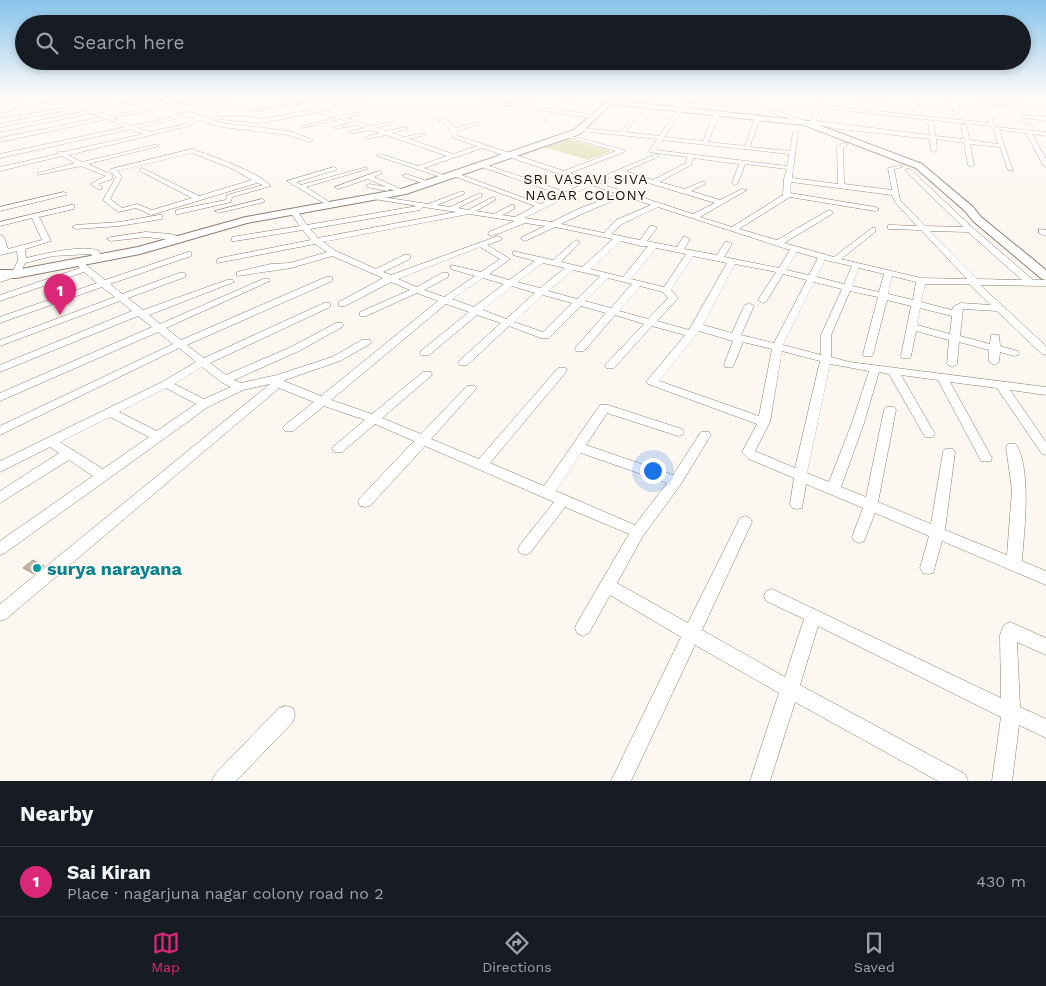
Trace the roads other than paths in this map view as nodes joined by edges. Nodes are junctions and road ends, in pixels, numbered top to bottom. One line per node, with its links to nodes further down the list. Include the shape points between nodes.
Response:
1 (26, 132): 31 (street)
2 (54, 132): 31 (street)
3 (64, 132): 31 (street)
4 (70, 132): 31 (street)
5 (106, 132): 41 (street)
6 (146, 132): 26 (street)
7 (157, 132): 26 (street)
8 (283, 132): 36 (street)
9 (454, 132): 42 (street, via 455,137)
10 (577, 132): 30 (street)
11 (606, 132): 28 (street)
12 (665, 132): 33 (street)
13 (709, 132): 38 (street)
14 (753, 132): 44 (street)
15 (796, 132): 48 (street)
16 (814, 132): 40 (street)
17 (832, 132): 59 (street)
18 (889, 132): 29 (street)
19 (932, 132): 34 (street)
20 (966, 132): 37 (street)
21 (996, 132): 43 (street)
22 (1028, 132): 63 (street)
23 (1033, 132): 25 (street)
24 (387, 133): 32 (street); 35 (street)
25 (1046, 133)
26 (150, 134): 49 (street)
27 (423, 134): 35 (street)
28 (622, 134): 33 (street)
29 (901, 134): 34 (street)
30 (569, 136): 50 (street); 76 (street, via 622,151)
31 (35, 138): 39 (street); 41 (street)
32 (368, 138)
33 (661, 138): 38 (street); 54 (street, via 651,151)
34 (932, 138): 37 (street); 47 (street)
35 (404, 139): 52 (street)
36 (310, 140)
37 (968, 142): 43 (street); 62 (street)
38 (705, 143): 44 (street)
39 (1, 144)
40 (843, 145): 59 (street); 88 (street)
41 (48, 146): 45 (street); 60 (street)
42 (483, 146): 50 (street); 52 (street)
43 (1002, 146): 71 (street)
44 (747, 148): 48 (street)
45 (55, 149): 49 (street); 60 (street)
46 (163, 150): 64 (street)
47 (934, 150)
48 (792, 153): 66 (street)
49 (64, 154): 55 (street); 57 (street)
50 (509, 155): 61 (street); 76 (street)
51 (380, 156): 72 (street)
52 (453, 156): 72 (street)
53 (656, 156): 73 (street)
54 (691, 156): 56 (street); 83 (street, via 689,164)
55 (70, 159): 58 (street); 58 (street, via 157,141); 67 (street)
56 (743, 162): 66 (street); 85 (street)
57 (19, 164): 60 (street)
58 (80, 164): 64 (street); 75 (street)
59 (899, 164): 70 (street); 70 (street, via 915,164); 99 (street, via 891,168); 136 (street)
60 (1, 165)
61 (481, 165): 77 (street); 97 (street)
62 (971, 165)
63 (1046, 165)
64 (90, 168): 91 (street, via 110,176 93,184)
65 (365, 168): 89 (street)
66 (790, 168): 81 (street)
67 (29, 169)
68 (334, 169): 89 (street, via 290,181)
69 (142, 170): 103 (street)
70 (922, 170): 184 (street)
71 (1011, 170)
72 (417, 171): 77 (street); 82 (street)
73 (620, 172): 83 (street); 86 (street)
74 (379, 173): 79 (street)
75 (40, 174)
76 (562, 174): 86 (street)
77 (450, 175): 82 (street); 111 (street)
78 (406, 176): 82 (street)
79 (369, 177): 90 (street); 93 (street)
80 (259, 180): 103 (street); 103 (street, via 192,150 113,170 119,176 106,200 121,210 137,206 151,213); 107 (street, via 268,186 229,196)
81 (787, 180): 88 (street); 101 (street)
82 (431, 182): 93 (street)
83 (654, 182): 94 (street)
84 (703, 183): 94 (street)
85 (735, 183)
86 (592, 184): 97 (street); 98 (street)
87 (369, 186): 93 (street)
88 (841, 186): 99 (street)
89 (300, 187): 108 (street)
90 (338, 187)
91 (100, 188)
92 (744, 190): 106 (street)
93 (399, 192): 102 (street)
94 (685, 192): 106 (street)
95 (462, 193): 110 (street)
96 (64, 194): 116 (street)
97 (565, 194): 111 (street)
98 (624, 194): 109 (street); 128 (street, via 580,211)
99 (896, 194): 133 (street, via 897,201)
100 (480, 195): 114 (street)
101 (788, 196): 115 (street); 134 (street)
102 (376, 198): 108 (street); 110 (street)
103 (198, 199)
104 (493, 199): 118 (street)
105 (262, 201): 107 (street)
106 (719, 202): 122 (street)
107 (231, 204): 123 (street); 125 (street); 129 (street, via 133,222)
108 (329, 204): 117 (street)
109 (657, 205): 122 (street); 137 (street, via 619,222)
110 (430, 206): 114 (street); 130 (street)
111 (541, 206): 124 (street)
112 (71, 207): 120 (street)
113 (511, 207): 121 (street)
114 (451, 209): 118 (street)
115 (875, 209)
116 (0, 211): 127 (street)
117 (293, 211): 123 (street); 130 (street)
118 (470, 212): 121 (street); 145 (street)
119 (829, 212): 147 (street)
120 (35, 216): 127 (street); 152 (street, via 47,241)
121 (496, 216): 124 (street); 126 (street)
122 (694, 217): 134 (street)
123 (246, 220): 139 (street)
124 (520, 220): 128 (street); 148 (street)
125 (176, 221)
126 (479, 223)
127 (3, 224)
128 (555, 225): 137 (street); 142 (street)
129 (76, 227)
130 (306, 227): 141 (street); 145 (street)
131 (891, 227): 133 (street)
132 (653, 228): 149 (street)
133 (923, 228): 136 (street); 193 (street)
134 (733, 230): 147 (street)
135 (872, 230): 165 (street)
136 (970, 230): 196 (street)
137 (605, 236): 143 (street)
138 (0, 237): 155 (street)
139 (188, 237): 140 (street, via 144,233); 160 (street, via 98,258)
140 (111, 239)
141 (235, 239)
142 (524, 239)
143 (618, 239): 149 (street); 173 (street)
144 (686, 239): 154 (street)
145 (316, 241): 157 (street); 167 (street)
146 (576, 242): 169 (street)
147 (778, 243): 153 (street)
148 (480, 244): 182 (street, via 506,259); 188 (street)
149 (641, 244): 151 (street)
150 (728, 244): 163 (street)
151 (652, 246): 154 (street); 189 (street)
152 (21, 248): 155 (street); 166 (street)
153 (795, 249): 161 (street); 174 (street)
154 (679, 251): 158 (street)
155 (3, 252)
156 (516, 252): 164 (street)
157 (334, 253): 175 (street); 179 (street)
158 (691, 253): 163 (street); 201 (street)
159 (188, 254): 194 (street)
160 (79, 256): 166 (street, via 44,255); 178 (street); 194 (street); 205 (street)
161 (823, 256): 165 (street); 185 (street)
162 (407, 257): 175 (street)
163 (719, 258): 168 (street)
164 (542, 260): 169 (street); 195 (street)
165 (836, 260): 170 (street)
166 (22, 261): 178 (street)
167 (220, 261)
168 (732, 261): 174 (street); 225 (street)
169 (554, 263): 172 (street)
170 (857, 264): 176 (street); 199 (street)
171 (454, 267): 182 (street)
172 (572, 267): 173 (street); 202 (street)
173 (584, 270): 183 (street)
174 (781, 271): 185 (street); 207 (street)
175 (376, 272): 188 (street)
176 (889, 272): 191 (street); 203 (street)
177 (0, 274): 178 (street)
178 (16, 274): 186 (street)
179 (240, 274)
180 (182, 275): 204 (street)
181 (445, 275): 200 (street)
182 (483, 275): 195 (street); 206 (street)
183 (605, 276): 189 (street); 208 (street)
184 (1046, 276)
185 (812, 278): 199 (street); 233 (street)
186 (0, 279)
187 (329, 279): 231 (street)
188 (389, 279): 200 (street); 209 (street)
189 (624, 280): 198 (street)
190 (266, 281): 223 (street)
191 (921, 281): 193 (street); 210 (street)
192 (230, 282): 216 (street)
193 (974, 282): 196 (street); 213 (street)
194 (103, 283): 204 (street); 219 (street)
195 (509, 283): 202 (street); 214 (street)
196 (1031, 283): 197 (street)
197 (1046, 283)
198 (637, 284): 201 (street); 215 (street)
199 (847, 287): 203 (street); 240 (street, via 826,335)
200 (417, 290): 206 (street); 217 (street)
201 (666, 290): 220 (street, via 673,298)
202 (541, 292): 208 (street); 221 (street)
203 (883, 296): 210 (street); 238 (street)
204 (122, 297): 216 (street); 230 (street)
205 (0, 298)
206 (445, 300): 214 (street); 261 (street)
207 (763, 300)
208 (577, 302): 215 (street); 221 (street, via 545,336)
209 (342, 304)
210 (917, 304): 218 (street); 224 (street)
211 (327, 305): 241 (street)
212 (749, 306): 227 (street)
213 (1000, 308): 218 (street, via 961,306 957,308); 235 (street)
214 (477, 312): 221 (street); 236 (street)
215 (612, 312): 220 (street); 232 (street)
216 (141, 313): 223 (street); 247 (street)
217 (364, 314)
218 (957, 314): 228 (street)
219 (0, 320)
220 (649, 322): 225 (street); 246 (street)
221 (508, 324): 243 (street)
222 (339, 325): 253 (street)
223 (158, 326): 231 (street); 260 (street)
224 (912, 327): 228 (street); 239 (street)
225 (694, 331): 227 (street); 266 (street, via 652,382)
226 (995, 337): 234 (street)
227 (737, 338): 233 (street); 245 (street)
228 (954, 338): 234 (street); 244 (street)
229 (366, 342): 254 (street, via 338,358)
230 (0, 343)
231 (180, 344): 241 (street); 268 (street)
232 (580, 348)
233 (778, 348): 240 (street); 266 (street)
234 (994, 348): 237 (street); 242 (street)
235 (1046, 352)
236 (426, 353)
237 (1014, 353)
238 (868, 354)
239 (906, 356)
240 (826, 359): 248 (street); 284 (street)
241 (204, 362): 253 (street); 255 (street)
242 (994, 362)
243 (463, 363)
244 (952, 364)
245 (729, 365)
246 (610, 366)
247 (0, 369)
248 (874, 369): 250 (street); 287 (street)
249 (562, 370): 282 (street)
250 (894, 372): 252 (street); 271 (street)
251 (427, 374): 265 (street)
252 (942, 378): 257 (street); 281 (street)
253 (225, 380): 256 (street)
254 (279, 380): 256 (street); 261 (street); 305 (street)
255 (166, 384): 262 (street); 264 (street)
256 (240, 387): 262 (street)
257 (1002, 387): 259 (street); 278 (street)
258 (471, 388): 273 (street)
259 (1046, 391)
260 (0, 397)
261 (322, 402): 265 (street); 267 (street)
262 (204, 404): 272 (street)
263 (890, 410): 293 (street)
264 (110, 412): 272 (street); 274 (street)
265 (374, 420): 273 (street); 277 (street)
266 (764, 422): 284 (street, via 748,452)
267 (289, 428)
268 (0, 431)
269 (678, 432): 276 (street, via 604,408)
270 (706, 434): 286 (street)
271 (929, 434)
272 (158, 436): 285 (street)
273 (422, 441): 282 (street); 291 (street)
274 (51, 442): 280 (street); 283 (street)
275 (1012, 447): 300 (street, via 1019,485)
276 (577, 448): 286 (street); 288 (street)
277 (338, 449)
278 (1046, 451)
279 (949, 452): 296 (street)
280 (68, 454): 285 (street); 289 (street)
281 (986, 458)
282 (481, 465): 288 (street)
283 (0, 467)
284 (801, 475): 287 (street); 292 (street)
285 (103, 476): 298 (street)
286 (676, 481): 295 (street)
287 (833, 489): 293 (street)
288 (546, 493): 290 (street)
289 (0, 498)
290 (563, 500): 295 (street); 299 (street)
291 (365, 502)
292 (797, 504)
293 (871, 505): 296 (street); 297 (street)
294 (745, 522): 308 (street)
295 (638, 532): 303 (street)
296 (937, 532): 300 (street); 301 (street)
297 (859, 537)
298 (0, 549)
299 (526, 549)
300 (1014, 565): 302 (street)
301 (928, 568)
302 (1046, 578)
303 (606, 585): 307 (street); 308 (street)
304 (772, 596): 306 (street)
305 (0, 614)
306 (813, 616): 310 (street); 311 (street)
307 (583, 628)
308 (691, 634): 310 (street); 315 (street)
309 (1046, 647): 311 (street, via 1010,630)
310 (789, 689): 316 (street); 317 (street)
311 (1011, 712): 313 (street); 318 (street)
312 (286, 715): 314 (street)
313 (1046, 729)
314 (222, 781)
315 (620, 781)
316 (760, 781)
317 (958, 781)
318 (1002, 781)

